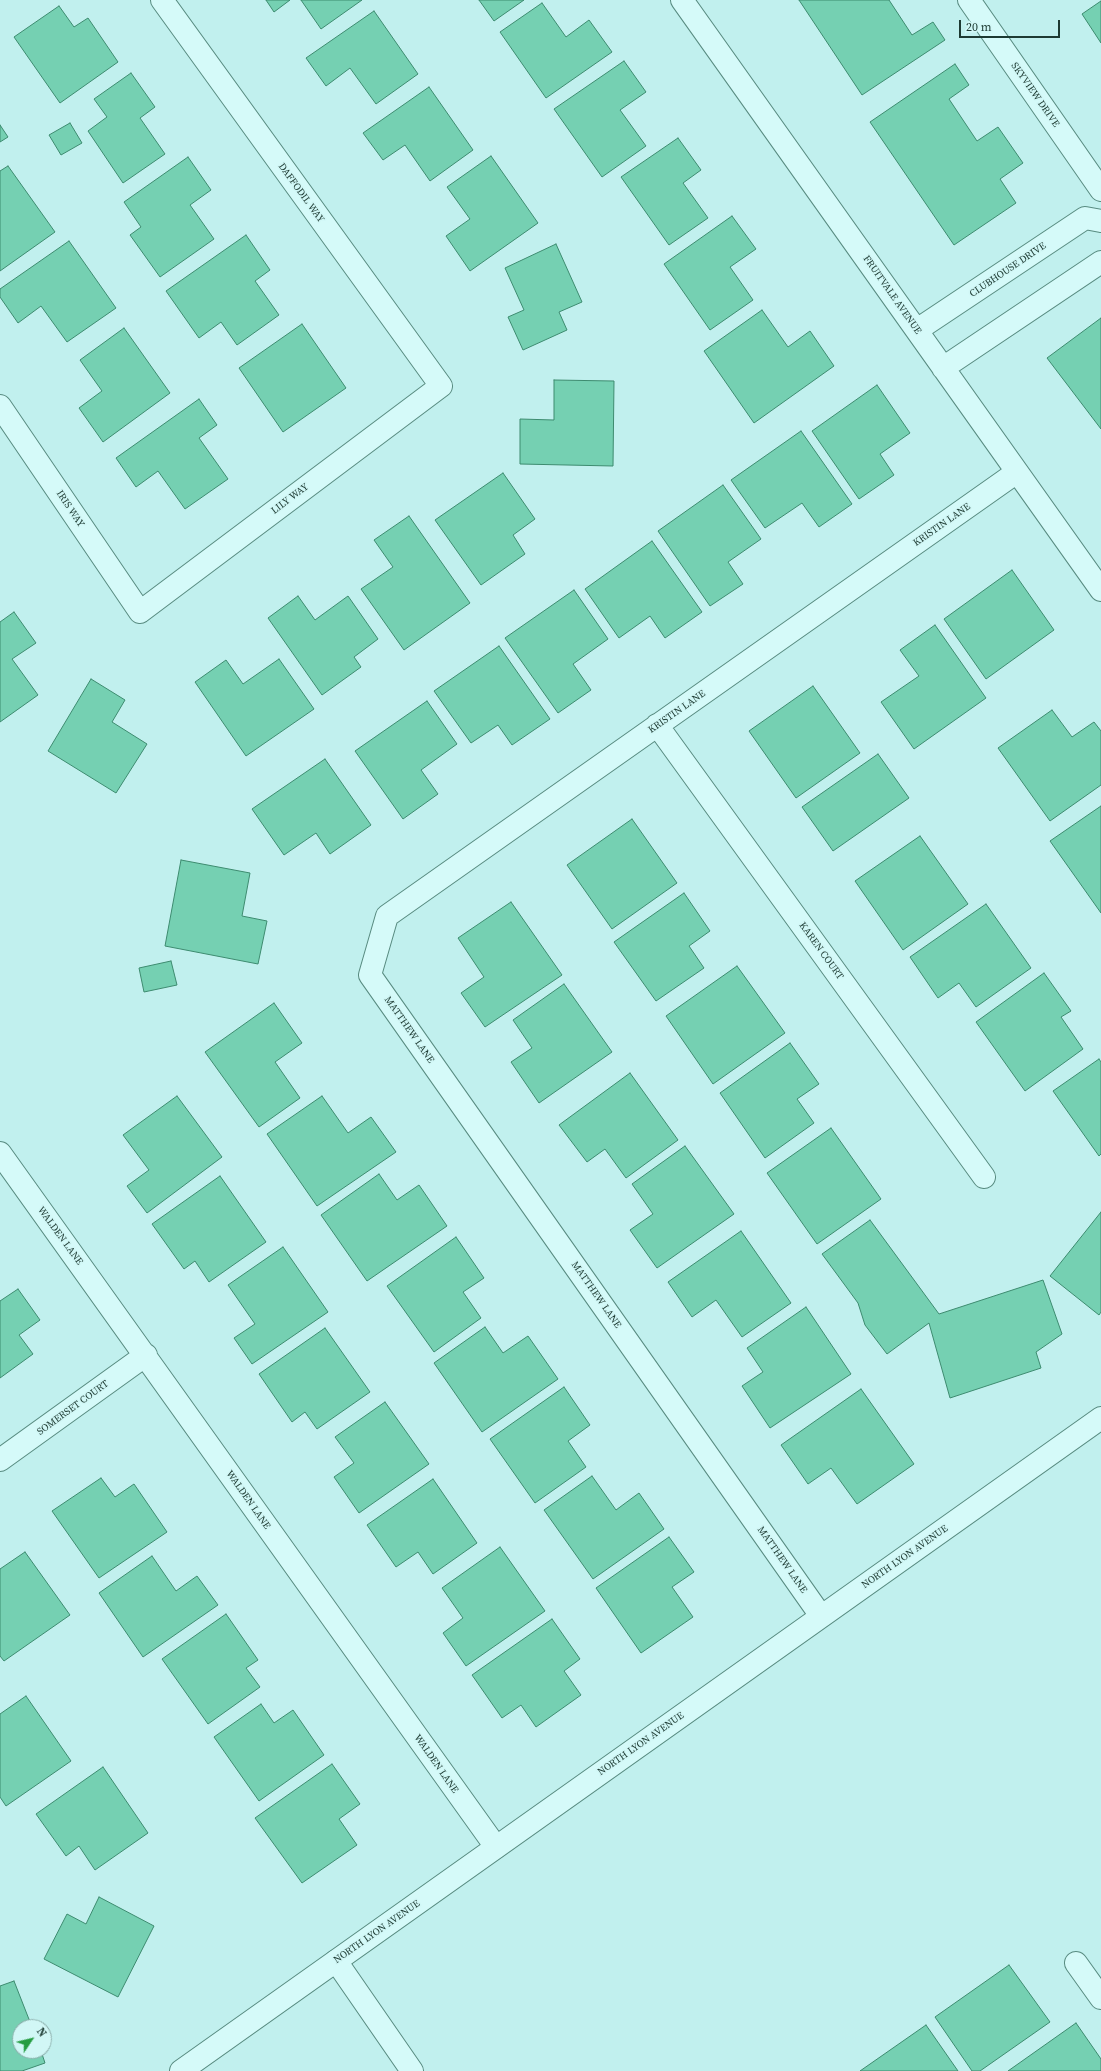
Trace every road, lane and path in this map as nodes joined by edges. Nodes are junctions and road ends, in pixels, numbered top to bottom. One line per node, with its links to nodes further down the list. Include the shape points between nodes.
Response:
1 (162, 0): 9 (street, DAFFODIL WAY)
2 (682, 0): 7 (street, FRUITVALE AVENUE)
3 (969, 0): 4 (street, SKYVIEW DRIVE)
4 (1101, 190)
5 (1101, 221): 7 (street, CLUBHOUSE DRIVE, via 1085,218)
6 (1101, 262): 8 (street)
7 (917, 330): 8 (street, FRUITVALE AVENUE)
8 (943, 368): 11 (street, FRUITVALE AVENUE)
9 (440, 386): 13 (street, LILY WAY)
10 (0, 406): 13 (street, IRIS WAY)
11 (1017, 472): 12 (street, FRUITVALE AVENUE); 14 (street, KRISTIN LANE)
12 (1101, 590)
13 (140, 612)
14 (657, 726): 15 (street, KRISTIN LANE, via 387,916); 17 (street, KAREN COURT)
15 (370, 975): 21 (street, MATTHEW LANE)
16 (0, 1153): 18 (street, WALDEN LANE)
17 (984, 1177)
18 (146, 1355): 20 (street, SOMERSET COURT); 22 (street, WALDEN LANE)
19 (1101, 1418): 21 (street, NORTH LYON AVENUE)
20 (0, 1460)
21 (821, 1616): 22 (street, NORTH LYON AVENUE)
22 (496, 1847): 23 (street, NORTH LYON AVENUE)
23 (336, 1961): 26 (street, NORTH LYON AVENUE); 27 (street)
24 (1076, 1963): 25 (street)
25 (1101, 1998)
26 (181, 2071)
27 (412, 2071)

